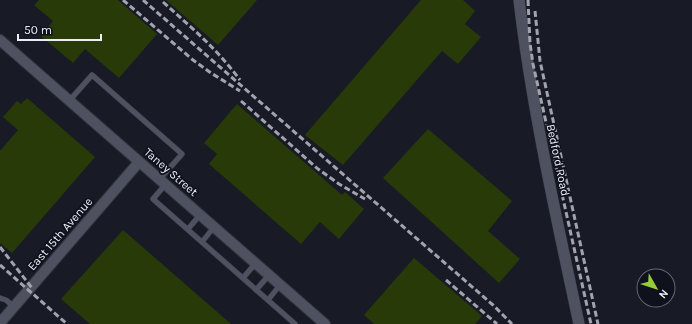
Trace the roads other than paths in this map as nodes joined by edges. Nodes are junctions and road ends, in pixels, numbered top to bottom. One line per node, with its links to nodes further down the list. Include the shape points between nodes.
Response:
1 (519, 0): 21 (street, Bedford Road, via 537,121)
2 (0, 40): 3 (street, Taney Street)
3 (69, 101): 4 (street, Taney Street); 5 (lane, via 92,75 182,154)
4 (139, 162): 5 (street, Taney Street); 17 (street, East 15th Avenue)
5 (162, 182): 6 (street, Taney Street); 8 (lane, via 153,199)
6 (200, 215): 7 (street, Taney Street); 8 (lane)
7 (214, 228): 9 (lane); 10 (street, Taney Street)
8 (188, 229): 9 (lane)
9 (202, 242): 12 (lane)
10 (255, 264): 11 (street, Taney Street); 12 (lane)
11 (269, 276): 13 (street, Taney Street); 14 (lane)
12 (243, 278): 14 (lane)
13 (280, 285): 16 (lane); 19 (street, Taney Street)
14 (256, 290): 16 (lane)
15 (0, 298): 17 (lane)
16 (268, 300): 20 (lane)
17 (14, 307): 18 (street, East 15th Avenue)
18 (0, 322)
19 (320, 322)
20 (295, 324)
21 (579, 324)

